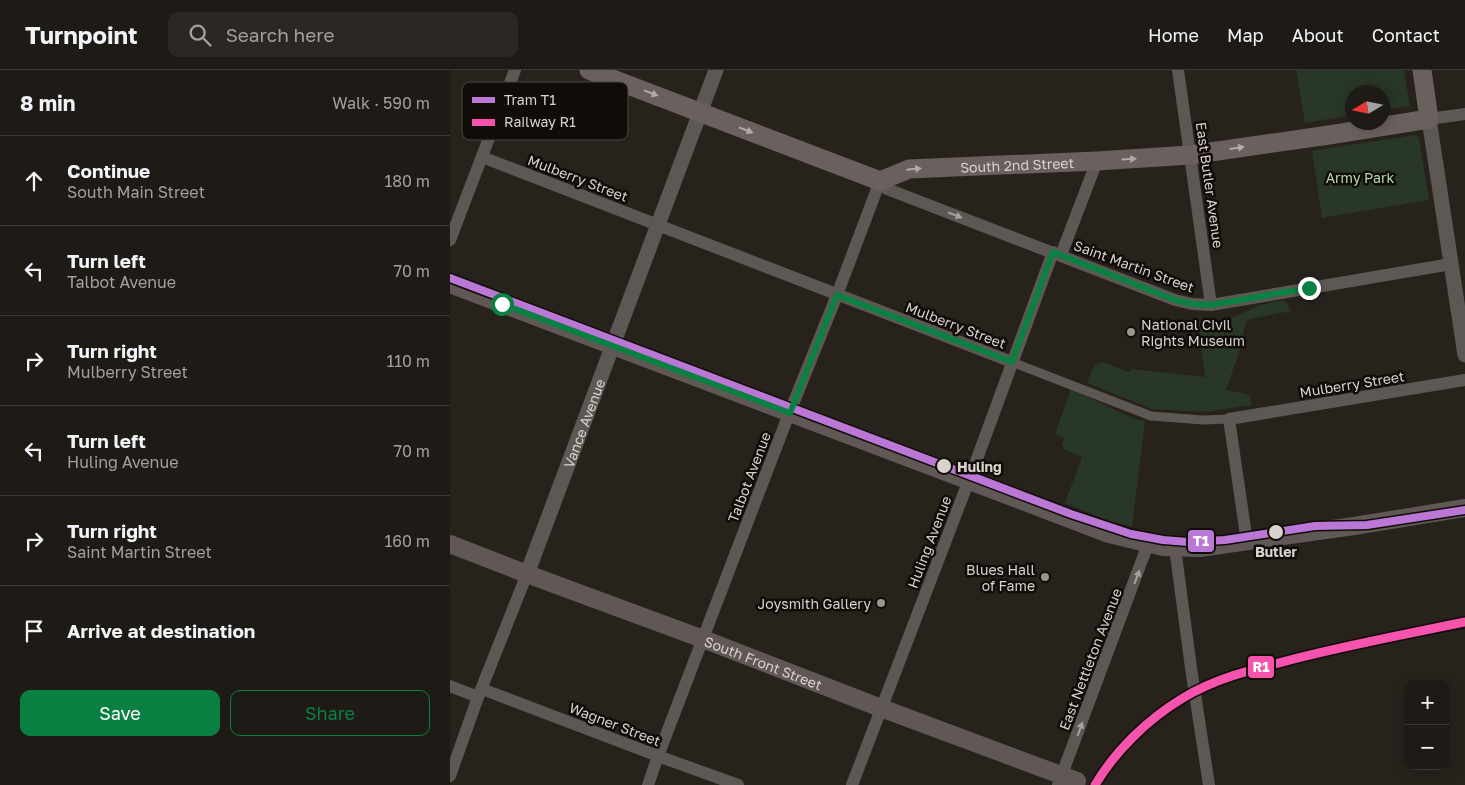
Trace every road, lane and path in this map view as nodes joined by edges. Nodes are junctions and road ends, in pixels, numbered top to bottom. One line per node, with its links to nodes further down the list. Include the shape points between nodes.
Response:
1 (515, 70): 6 (street)
2 (589, 70): 7 (main road, one-way to 7)
3 (716, 70): 9 (street, Vance Avenue)
4 (1178, 70): 13 (street, East Butler Avenue)
5 (1422, 70): 11 (main road)
6 (510, 82)
7 (621, 82)
8 (628, 85): 9 (main road, one-way to 9)
9 (700, 112): 16 (main road, one-way to 16); 17 (street, Vance Avenue)
10 (1465, 114): 11 (street, South 2nd Street)
11 (1430, 119): 13 (main road, South 2nd Street, one-way to 11); 20 (street)
12 (488, 140): 14 (street)
13 (1190, 155): 15 (main road, South 2nd Street, one-way to 13); 23 (street, East Butler Avenue)
14 (482, 157): 17 (street, Mulberry Street); 18 (street)
15 (1096, 161): 16 (main road, South 2nd Street, one-way to 15, via 909,169); 19 (street, Huling Avenue)
16 (880, 181): 19 (street, Saint Martin Street, one-way to 19, via 887,189); 22 (street, Talbot Avenue)
17 (658, 225): 22 (street, Mulberry Street); 24 (street, Vance Avenue)
18 (450, 240)
19 (1057, 254): 23 (street, Saint Martin Street, via 1175,300); 26 (street, Huling Avenue)
20 (1451, 264): 23 (street, Saint Martin Street); 25 (street)
21 (450, 284): 24 (main road)
22 (837, 295): 26 (street, Mulberry Street); 28 (street, Talbot Avenue)
23 (1211, 305)
24 (612, 346): 28 (main road); 36 (street, Vance Avenue)
25 (1465, 355)
26 (1012, 362): 29 (street, Mulberry Street, via 1151,416); 30 (street, Huling Avenue)
27 (1465, 380): 29 (street, Mulberry Street)
28 (790, 413): 30 (main road); 37 (street, Talbot Avenue)
29 (1230, 419): 32 (street)
30 (968, 481): 34 (main road, via 1109,534); 40 (street, Huling Avenue)
31 (1465, 508): 32 (main road)
32 (1247, 542): 35 (main road)
33 (450, 544): 36 (main road, South Front Street)
34 (1148, 544): 35 (main road); 43 (street, East Nettleton Avenue, one-way to 34)
35 (1175, 548): 47 (street)
36 (527, 574): 37 (main road, South Front Street); 39 (street, Vance Avenue)
37 (703, 639): 40 (main road, South Front Street); 41 (street, Talbot Avenue)
38 (450, 686): 39 (street, Wagner Street)
39 (480, 693): 41 (street, Wagner Street); 42 (street, Vance Avenue)
40 (881, 708): 43 (main road, South Front Street); 46 (street, Huling Avenue)
41 (658, 756): 44 (street, Talbot Avenue); 45 (street, Wagner Street)
42 (450, 776)
43 (1066, 780)
44 (648, 785)
45 (738, 785)
46 (852, 785)
47 (1209, 785)

